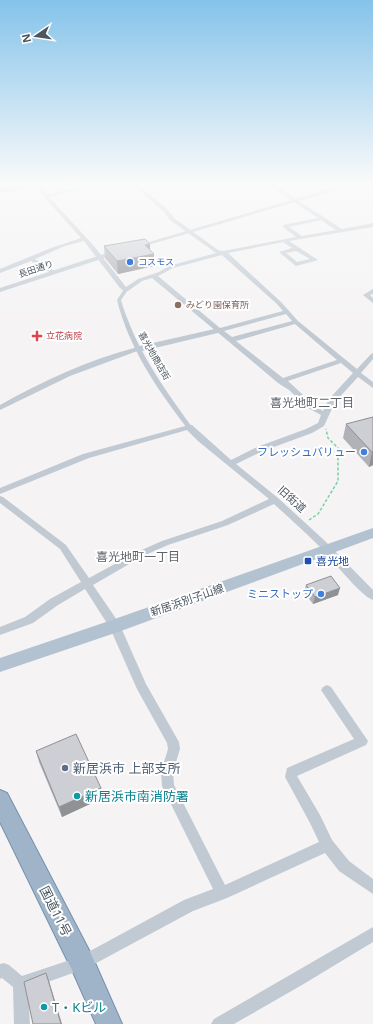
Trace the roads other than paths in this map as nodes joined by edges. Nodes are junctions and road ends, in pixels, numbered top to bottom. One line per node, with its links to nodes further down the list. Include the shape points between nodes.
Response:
1 (78, 232): 6 (street)
2 (190, 232): 9 (street, via 216,251); 10 (street, 長田通り)
3 (293, 232): 5 (street)
4 (336, 232): 5 (street)
5 (300, 237): 7 (street)
6 (85, 239): 10 (street); 11 (street)
7 (284, 240): 8 (street); 9 (street)
8 (297, 249): 8 (street, via 303,253 315,260 296,264 282,252)
9 (224, 253): 14 (street, via 171,267); 19 (street)
10 (100, 257): 13 (street, 長田通り); 16 (street)
11 (32, 259): 12 (street); 13 (street)
12 (0, 271)
13 (53, 272): 15 (street, 長田通り)
14 (154, 276): 16 (street, via 140,280); 21 (street)
15 (0, 290)
16 (126, 290): 23 (street, 喜光地商店街, via 119,300)
17 (373, 291): 18 (street, via 366,295)
18 (373, 301)
19 (287, 312): 20 (street); 21 (street)
20 (296, 322): 22 (street); 25 (street)
21 (219, 330): 22 (street); 23 (street)
22 (230, 340): 27 (street)
23 (138, 349): 29 (street, via 48,383); 31 (street, 喜光地商店街)
24 (373, 354): 26 (street)
25 (343, 360): 26 (street); 27 (street)
26 (358, 372): 28 (street); 30 (street, via 332,401)
27 (281, 380): 30 (street, via 304,402 319,413)
28 (373, 386)
29 (0, 408)
30 (325, 414): 32 (street, via 321,424 309,431)
31 (189, 427): 32 (street, 旧街道); 33 (street, via 86,456)
32 (231, 463): 35 (street, 旧街道)
33 (0, 491)
34 (0, 500): 38 (street, via 63,547)
35 (275, 500): 37 (street, 旧街道); 38 (street, via 225,523 140,554)
36 (373, 533): 37 (main road, 新居浜別子山線)
37 (328, 550): 39 (street, 旧街道); 40 (main road, 新居浜別子山線)
38 (88, 584): 40 (street); 41 (street, via 54,602 29,620)
39 (373, 596)
40 (115, 626): 42 (main road, 新居浜別子山線); 47 (street, via 141,686 173,742 174,749 167,772 168,786)
41 (0, 631)
42 (0, 665)
43 (327, 690): 45 (street, via 362,741 291,772 290,777)
44 (0, 800): 49 (highway, 国道11号)
45 (327, 845): 46 (street, via 344,866); 47 (street)
46 (373, 887)
47 (222, 893): 49 (street, via 189,905)
48 (373, 934): 54 (street)
49 (82, 963): 51 (street); 53 (highway, 国道11号)
50 (0, 972): 51 (street, via 4,970)
51 (20, 984): 52 (street)
52 (22, 1024)
53 (109, 1024)
54 (219, 1024)

